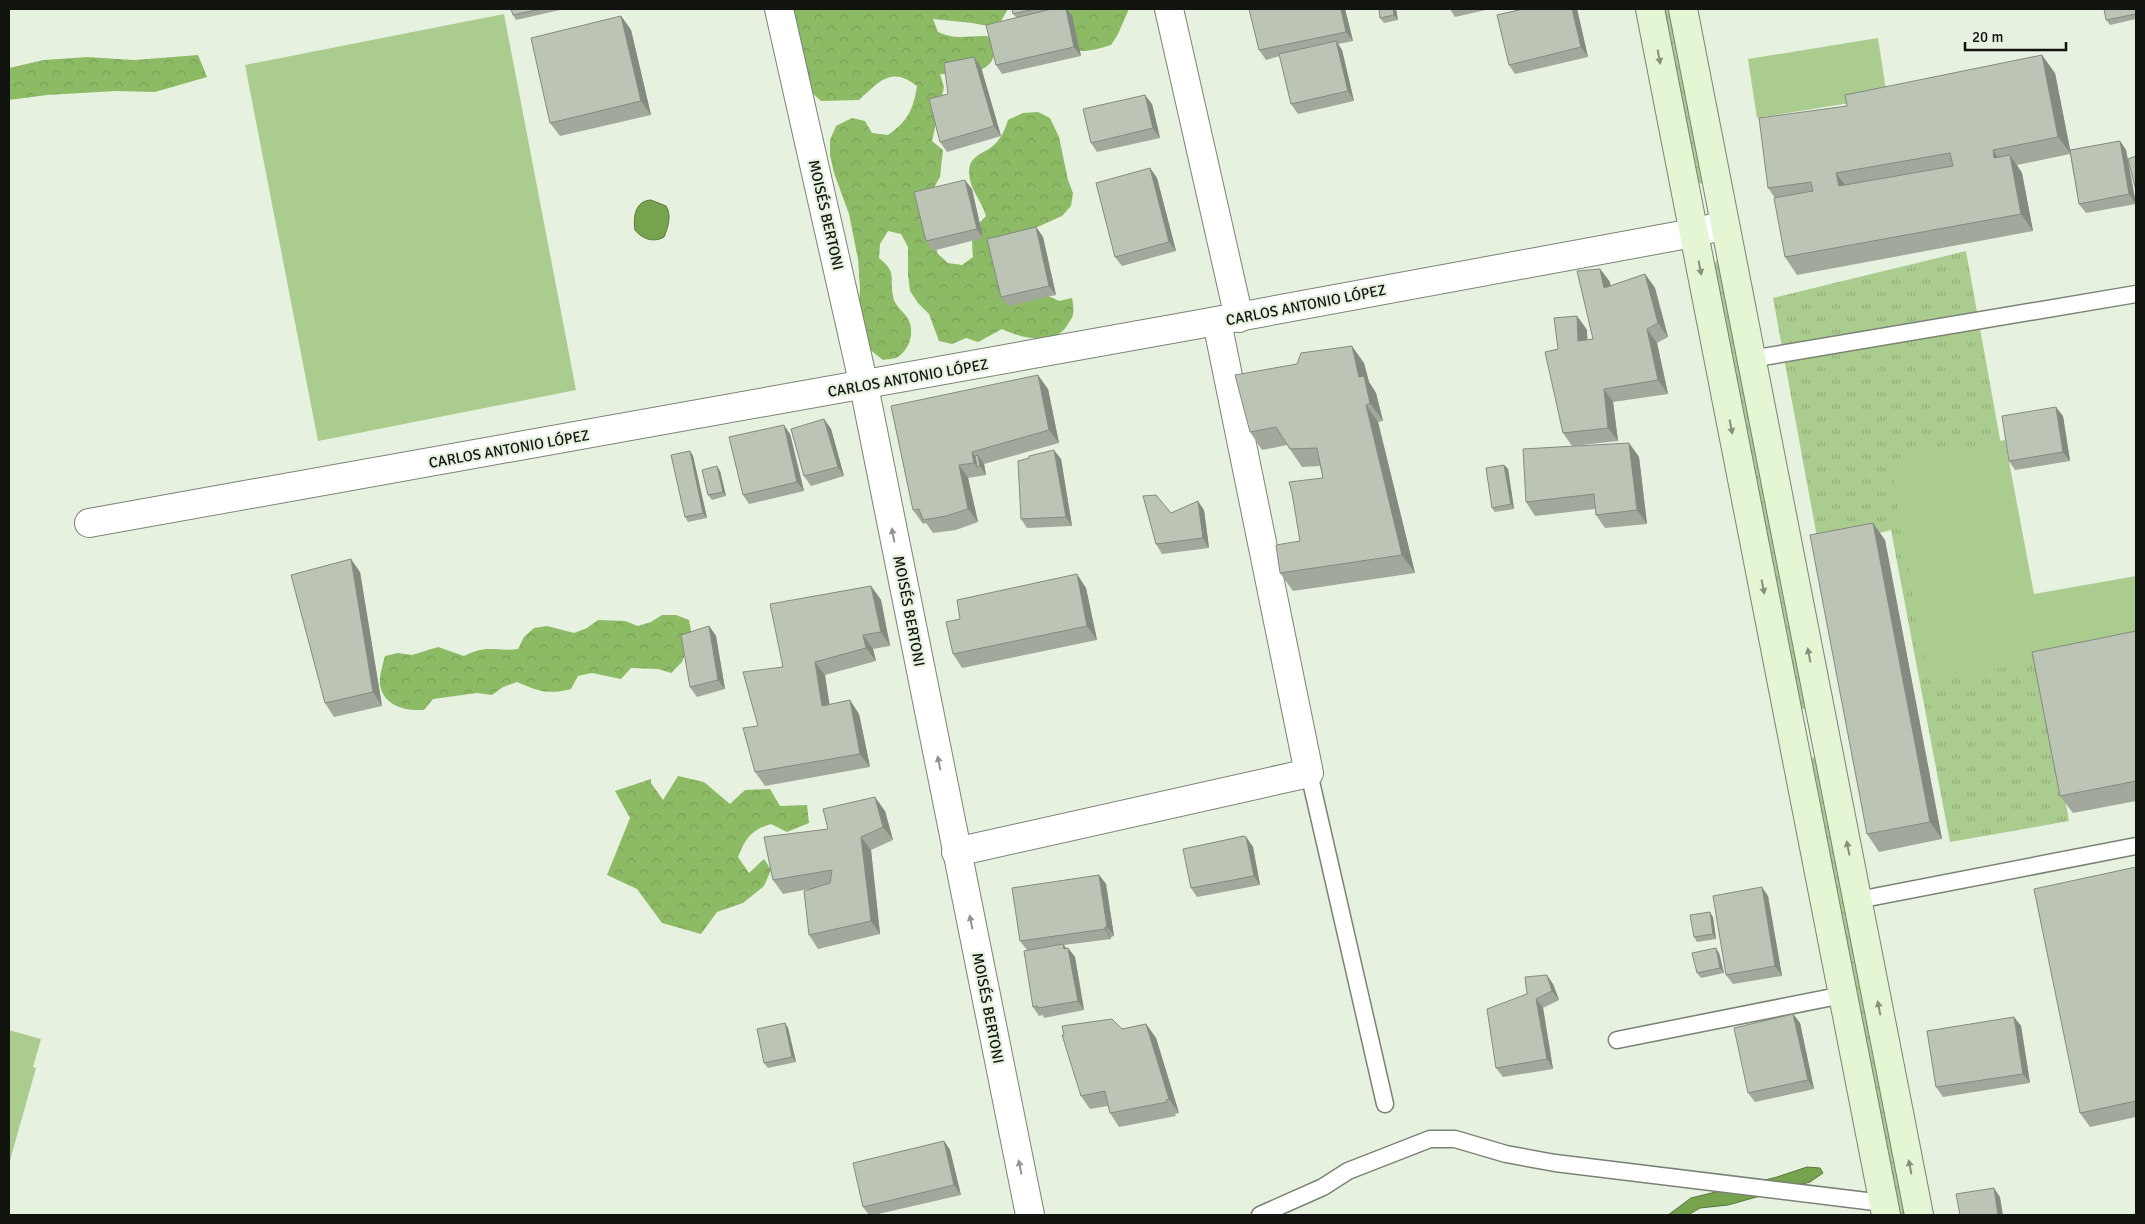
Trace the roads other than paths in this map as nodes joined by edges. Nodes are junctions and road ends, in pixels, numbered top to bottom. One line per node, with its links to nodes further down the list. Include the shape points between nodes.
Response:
1 (779, 9): 10 (street, MOISÉS BERTONI)
2 (1169, 9): 8 (street)
3 (1650, 9): 6 (main road, one-way to 6)
4 (1683, 9): 5 (main road)
5 (1725, 225): 6 (street, CARLOS ANTONIO LÓPEZ); 9 (main road)
6 (1693, 233): 8 (street, CARLOS ANTONIO LÓPEZ); 13 (main road, one-way to 13)
7 (2136, 294): 9 (lane)
8 (1228, 320): 10 (street, CARLOS ANTONIO LÓPEZ); 14 (street)
9 (1751, 358): 12 (main road, one-way to 9)
10 (864, 386): 11 (street, CARLOS ANTONIO LÓPEZ); 16 (street, MOISÉS BERTONI, one-way to 10)
11 (89, 523)
12 (1815, 684): 13 (main road); 17 (main road, one-way to 12)
13 (1783, 691): 18 (main road)
14 (1310, 772): 16 (street); 20 (lane)
15 (2136, 846): 17 (lane)
16 (956, 852): 22 (street, MOISÉS BERTONI, one-way to 16)
17 (1858, 900): 24 (main road, one-way to 17)
18 (1843, 995): 19 (lane); 21 (main road)
19 (1617, 1040)
20 (1385, 1104)
21 (1885, 1209): 23 (lane, via 1555,1163 1506,1154 1455,1139 1438,1139 1348,1171 1323,1187)
22 (1030, 1215)
23 (1260, 1215)
24 (1920, 1215)

